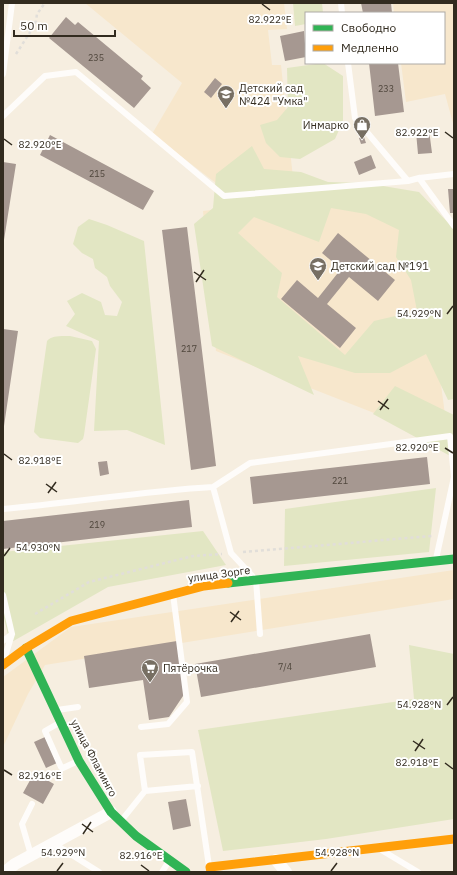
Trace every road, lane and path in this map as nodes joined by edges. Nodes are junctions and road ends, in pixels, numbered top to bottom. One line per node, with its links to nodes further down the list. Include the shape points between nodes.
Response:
1 (12, 3): 5 (lane)
2 (45, 3): 3 (path, via 36,14 29,34)
3 (13, 59)
4 (348, 64): 9 (lane, via 355,118)
5 (3, 74)
6 (3, 116): 9 (lane, via 45,76 76,72 224,196)
7 (454, 174): 8 (lane)
8 (419, 178): 9 (lane); 10 (lane)
9 (408, 181)
10 (454, 226)
11 (213, 487): 12 (lane, via 165,490 65,504); 14 (lane, via 250,463 450,436 454,477); 15 (lane, via 231,554)
12 (3, 509)
13 (454, 559): 14 (street, улица Зорге)
14 (436, 561): 15 (street, улица Зорге)
15 (256, 580): 16 (street, улица Зорге, via 204,586); 19 (lane)
16 (173, 594): 21 (street, улица Зорге, via 71,621); 26 (lane, via 187,702 168,724)
17 (3, 595): 18 (lane)
18 (12, 634): 20 (lane); 22 (lane)
19 (260, 634)
20 (3, 641)
21 (26, 648): 22 (street, улица Зорге); 24 (street, улица Фламинго)
22 (3, 664)
23 (78, 707): 24 (lane)
24 (55, 710): 25 (street, улица Фламинго)
25 (61, 723): 27 (street, улица Фламинго); 27 (lane, via 45,731 61,767)
26 (141, 727)
27 (79, 761): 31 (street, улица Фламинго)
28 (198, 786): 29 (lane); 29 (lane, via 192,752 140,755); 39 (lane)
29 (145, 791): 32 (lane)
30 (32, 804): 36 (lane, via 22,824)
31 (111, 812): 32 (street, улица Фламинго); 34 (street)
32 (120, 823): 38 (street, улица Фламинго)
33 (454, 839): 35 (street)
34 (52, 844): 36 (street); 41 (lane)
35 (379, 848): 37 (street); 45 (lane)
36 (31, 855): 40 (street)
37 (276, 860): 39 (street); 44 (street)
38 (168, 861): 42 (lane); 43 (street, улица Фламинго)
39 (210, 870)
40 (5, 872)
41 (99, 872)
42 (162, 872)
43 (186, 872)
44 (286, 872)
45 (418, 872)

